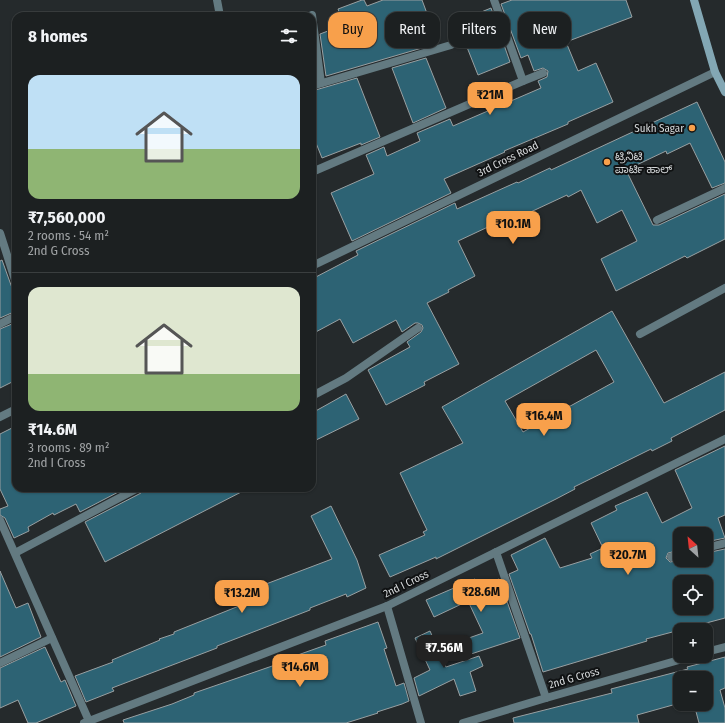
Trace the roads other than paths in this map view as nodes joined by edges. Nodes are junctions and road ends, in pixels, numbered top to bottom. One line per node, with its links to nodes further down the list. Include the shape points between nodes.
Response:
1 (217, 0): 4 (street)
2 (494, 0): 9 (street)
3 (694, 0): 7 (main road)
4 (219, 12)
5 (316, 45): 10 (street)
6 (448, 46): 10 (street)
7 (714, 72): 12 (main road); 17 (street, 3rd Cross Road)
8 (543, 74): 9 (street)
9 (522, 81): 13 (street)
10 (321, 83): 11 (street)
11 (316, 85)
12 (725, 92)
13 (316, 170)
14 (725, 188): 15 (street)
15 (657, 220)
16 (0, 232): 18 (street)
17 (316, 264)
18 (12, 270)
19 (725, 288): 23 (street)
20 (12, 318): 21 (street)
21 (0, 324)
22 (418, 328): 24 (street, via 346,378)
23 (640, 334)
24 (316, 394)
25 (12, 411): 26 (street)
26 (0, 416)
27 (725, 438): 32 (street, 2nd I Cross)
28 (130, 492): 33 (street)
29 (0, 520): 33 (street)
30 (725, 543): 31 (street)
31 (713, 546)
32 (496, 552): 34 (street, 2nd I Cross); 40 (street)
33 (15, 553): 35 (street)
34 (387, 606): 41 (street, 2nd I Cross); 42 (street)
35 (52, 638): 39 (street); 41 (street)
36 (725, 647): 37 (street)
37 (713, 650)
38 (673, 661): 40 (street, 2nd G Cross)
39 (0, 663)
40 (546, 698): 43 (street, 2nd G Cross)
41 (87, 722)
42 (421, 723)
43 (463, 723)

